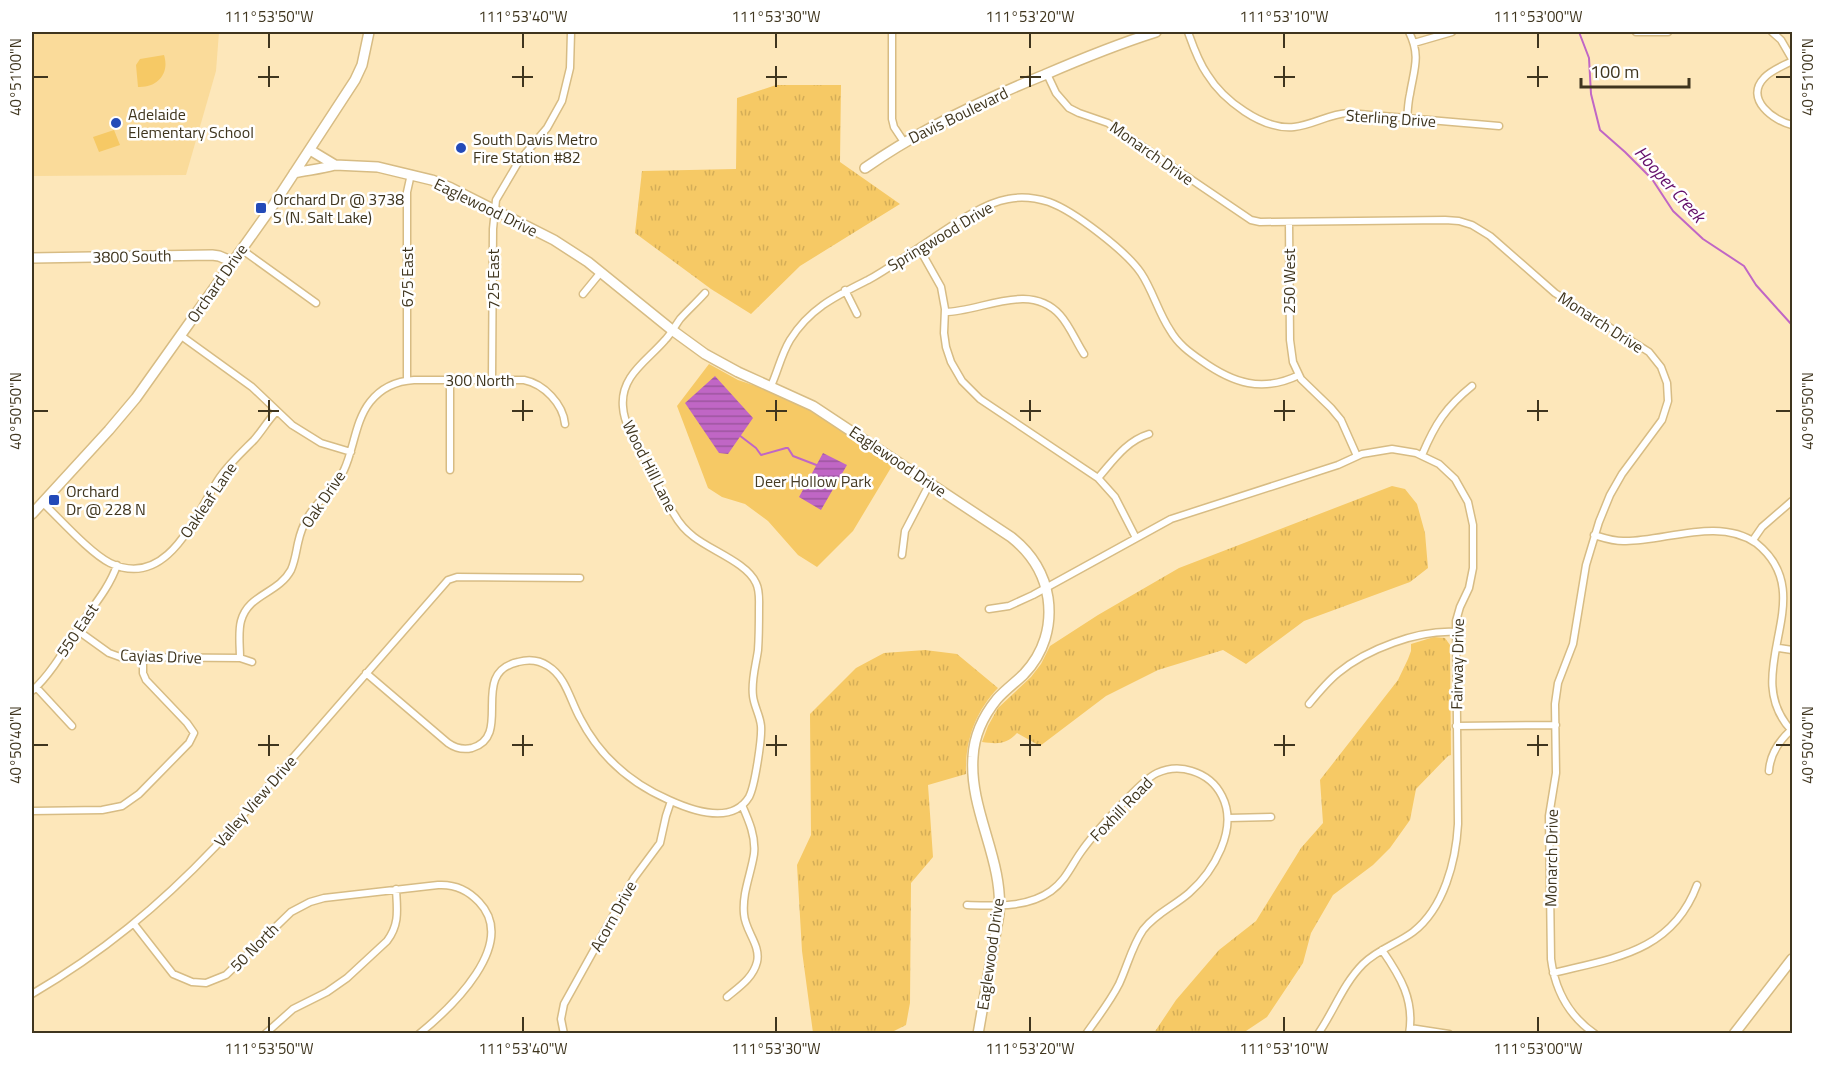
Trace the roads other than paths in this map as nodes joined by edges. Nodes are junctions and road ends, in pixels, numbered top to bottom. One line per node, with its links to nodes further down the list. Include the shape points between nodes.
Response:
1 (369, 32): 18 (main road, Orchard Drive, via 359,72)
2 (571, 32): 23 (street, 725 East, via 569,76 562,101 547,128 507,180)
3 (892, 32): 17 (street, via 892,119)
4 (1156, 32): 13 (main road, Davis Boulevard)
5 (1188, 32): 14 (street, Sterling Drive, via 1214,84 1261,121 1295,127 1335,114)
6 (1409, 32): 11 (street)
7 (1452, 32): 11 (street)
8 (1636, 32): 9 (street)
9 (1668, 32)
10 (1772, 32): 12 (street)
11 (1414, 43): 14 (street, via 1416,65)
12 (1792, 60): 15 (street, via 1764,77 1758,90 1763,108)
13 (1047, 74): 17 (main road, Davis Boulevard); 24 (street, Monarch Drive, via 1056,93 1070,108 1108,123 1247,218)
14 (1407, 118): 16 (street, Sterling Drive)
15 (1792, 125)
16 (1499, 126)
17 (904, 142): 20 (main road, Davis Boulevard)
18 (310, 150): 19 (main road, Eaglewood Drive); 21 (main road, Orchard Drive)
19 (335, 165): 21 (main road); 22 (main road, Eaglewood Drive, via 378,167)
20 (865, 168)
21 (294, 173): 26 (main road, Orchard Drive)
22 (411, 174): 23 (main road, Eaglewood Drive, via 451,188); 40 (street, 675 East, via 407,192)
23 (494, 210): 29 (main road, Eaglewood Drive, via 566,247); 42 (street, 725 East)
24 (1289, 222): 39 (street, 250 West, via 1290,340); 57 (street, Monarch Drive, via 1445,220 1472,225 1496,240 1555,293 1649,352 1666,378 1666,408 1659,425 1616,485)
25 (919, 248): 30 (street, Springwood Drive); 34 (street, via 941,287); 39 (street, Springwood Drive, via 993,203 1017,198 1050,203 1127,256 1147,283 1175,338 1219,373 1257,385)
26 (240, 249): 28 (main road, Orchard Drive); 33 (street)
27 (32, 258): 28 (main road, 3800 South, via 212,255)
28 (231, 261): 37 (main road, Orchard Drive)
29 (601, 272): 32 (street); 36 (main road, Eaglewood Drive)
30 (845, 290): 35 (street); 43 (street, Springwood Drive, via 817,309 797,330)
31 (705, 293): 36 (street, Wood Hill Lane)
32 (583, 294)
33 (316, 303)
34 (945, 312): 38 (street, via 1018,299 1038,301 1059,315); 52 (street, via 948,354 970,391)
35 (857, 314)
36 (672, 330): 43 (main road, Eaglewood Drive, via 720,363); 81 (street, Wood Hill Lane, via 628,380 624,413 669,508 697,539 747,571 758,589 759,638 752,687 761,730 752,790)
37 (180, 335): 45 (street, via 245,381); 55 (main road, Orchard Drive, via 123,414)
38 (1084, 354)
39 (1299, 375): 50 (street, via 1336,414)
40 (407, 380): 41 (street, 300 North); 48 (street, Oak Drive, via 382,390 368,404)
41 (450, 380): 42 (street, 300 North); 51 (street)
42 (492, 380): 46 (street, 300 North, via 534,383 560,405)
43 (771, 386): 53 (main road, Eaglewood Drive, via 813,406)
44 (1472, 386): 49 (street, via 1442,415)
45 (277, 411): 48 (street, via 316,440); 61 (street, Oakleaf Lane, via 224,471 198,517 169,553 144,567)
46 (565, 424)
47 (1149, 435): 52 (street, via 1128,444)
48 (351, 452): 70 (street, Oak Drive, via 342,474 304,525 291,570 280,584 245,610 240,627)
49 (1422, 455): 50 (street, Fairway Drive, via 1392,448); 66 (street, Fairway Drive, via 1455,479 1472,517 1472,575)
50 (1357, 456): 58 (street, Fairway Drive, via 1182,515)
51 (450, 470)
52 (1098, 478): 58 (street, via 1115,497)
53 (930, 483): 60 (street, via 905,531); 63 (main road, Eaglewood Drive, via 1018,543 1036,564)
54 (1792, 501): 59 (street)
55 (42, 502): 56 (main road, Orchard Drive); 61 (street, via 100,556)
56 (32, 514)
57 (1594, 535): 59 (street, via 1625,542 1718,531); 75 (street, Monarch Drive, via 1573,644 1557,690)
58 (1136, 538): 63 (street, Fairway Drive)
59 (1753, 540): 67 (street, via 1773,559 1785,581 1787,607)
60 (902, 555)
61 (117, 565): 65 (street, 550 East)
62 (580, 578): 72 (street, Valley View Drive, via 450,578)
63 (1046, 588): 64 (street, Fairway Drive, via 1009,606); 88 (main road, Eaglewood Drive, via 1050,616 1043,645 1029,668 986,714 973,755 975,790 998,876)
64 (989, 609)
65 (77, 630): 69 (street, Cayias Drive, via 116,656); 73 (street, 550 East)
66 (1455, 632): 74 (street, via 1424,633 1364,656 1331,679); 77 (street, Fairway Drive)
67 (1779, 648): 68 (street); 78 (street, via 1773,692 1779,712)
68 (1792, 650)
69 (143, 658): 70 (street, Cayias Drive); 82 (street, via 146,680 194,733 189,743 122,806)
70 (240, 658): 71 (street, Cayias Drive)
71 (252, 662)
72 (366, 673): 80 (street, via 448,743 466,749 485,741 490,733 492,689 500,672 520,661 545,664 563,680 586,729 607,758 631,779); 89 (street, Valley View Drive, via 215,847)
73 (34, 689): 76 (street)
74 (1309, 704)
75 (1556, 725): 77 (street); 92 (street, Monarch Drive, via 1556,773 1549,816)
76 (72, 726)
77 (1456, 726): 90 (street, Fairway Drive, via 1457,833 1448,877 1434,908 1419,927)
78 (1792, 731): 79 (street, via 1774,750)
79 (1769, 771)
80 (671, 801): 81 (street, via 716,813 728,813); 98 (street, Acorn Drive, via 660,843 634,878 564,1004)
81 (742, 806): 94 (street, via 752,830 754,848 744,913 757,959 748,978)
82 (32, 811)
83 (1271, 817): 84 (street)
84 (1228, 818): 88 (street, Foxhill Road, via 1224,799 1209,780 1179,768 1163,771 1139,787 1052,890 1028,902); 100 (street, via 1221,846 1208,872 1189,893 1144,929 1119,984)
85 (1698, 885): 92 (street, via 1680,917 1641,949)
86 (396, 890): 89 (street, 50 North, via 303,904 225,975 206,983 173,974); 96 (street, via 397,920 387,941 348,978 294,1009); 97 (street, 50 North, via 443,885 464,890 484,908 491,925 486,958 456,1000)
87 (967, 905): 88 (street, Foxhill Road)
88 (1000, 905): 99 (main road, Eaglewood Drive)
89 (134, 924): 93 (street, Valley View Drive)
90 (1382, 950): 95 (street, via 1406,988); 101 (street, Fairway Drive, via 1353,976)
91 (1792, 959): 104 (main road)
92 (1553, 973): 103 (street, Monarch Drive, via 1568,1007)
93 (32, 994)
94 (727, 997)
95 (1410, 1031): 102 (street)
96 (265, 1034)
97 (419, 1034)
98 (564, 1034)
99 (978, 1034)
100 (1086, 1034)
101 (1317, 1034)
102 (1449, 1034)
103 (1595, 1034)
104 (1734, 1034)

